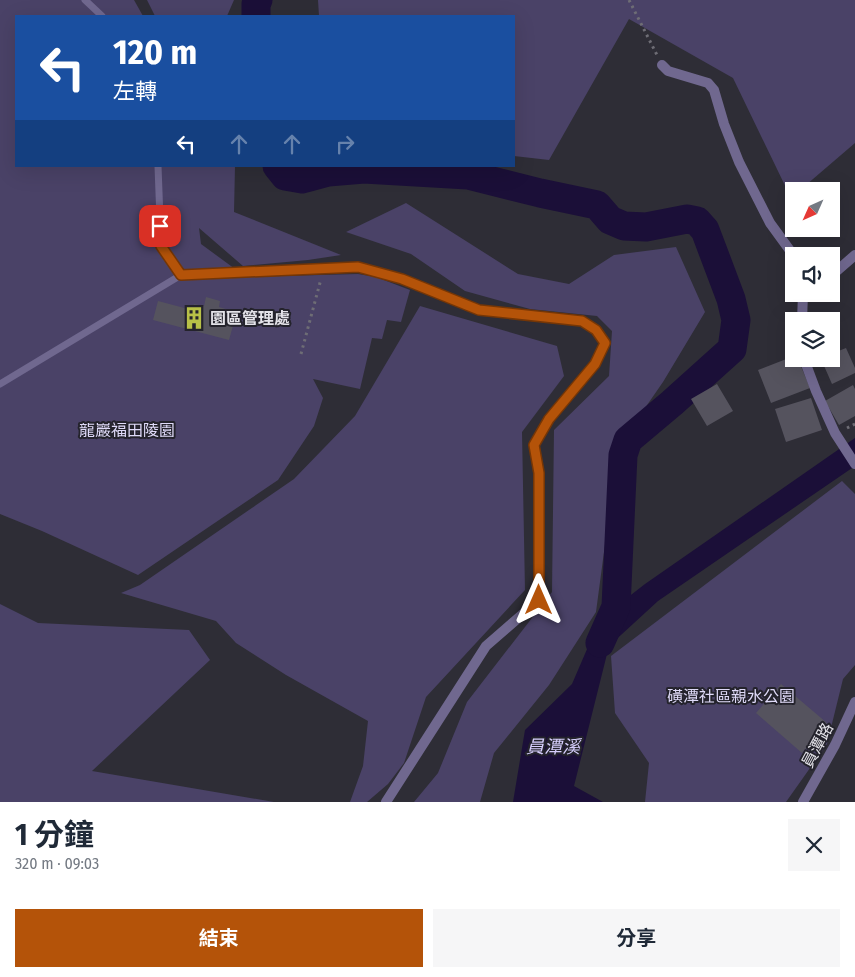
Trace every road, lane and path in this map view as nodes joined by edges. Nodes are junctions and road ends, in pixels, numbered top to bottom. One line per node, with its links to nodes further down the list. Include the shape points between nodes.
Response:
1 (86, 0): 3 (lane)
2 (629, 0): 4 (path)
3 (101, 15)
4 (662, 66): 6 (street, via 668,71 708,83 714,90 739,162 770,223)
5 (158, 167): 9 (lane, via 161,246)
6 (787, 247)
7 (855, 255): 8 (street)
8 (840, 268)
9 (181, 275): 11 (lane, via 358,267 402,279 479,310 582,321 596,330); 14 (lane)
10 (321, 279): 12 (path)
11 (605, 343): 17 (street, via 595,364 549,419 534,445 539,473 539,600 486,646)
12 (301, 354)
13 (807, 367): 15 (street, via 836,434)
14 (0, 384)
15 (855, 464)
16 (855, 702): 18 (street, 員潭路)
17 (386, 802)
18 (803, 802)

